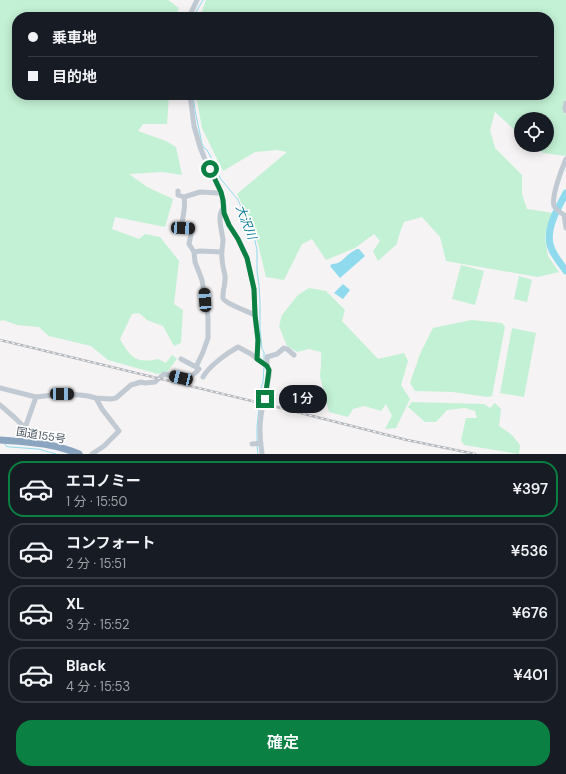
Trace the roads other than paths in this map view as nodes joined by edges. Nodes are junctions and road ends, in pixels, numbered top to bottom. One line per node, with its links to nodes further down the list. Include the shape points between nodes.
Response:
1 (197, 0): 2 (street)
2 (191, 12)
3 (191, 100): 8 (street, via 200,147)
4 (566, 104): 5 (street)
5 (566, 111)
6 (566, 158): 11 (street, via 553,204 564,215)
7 (178, 192): 9 (street, via 179,196)
8 (221, 192): 9 (street, via 200,192); 10 (street)
9 (184, 197): 12 (street, via 180,226 192,229 189,244)
10 (223, 200): 13 (street, via 220,224); 14 (street, via 224,213 247,258 254,289)
11 (566, 228)
12 (194, 252): 13 (street); 19 (street, via 202,280 208,322 208,338)
13 (222, 252): 14 (street, via 224,300)
14 (255, 315): 17 (street)
15 (294, 355): 18 (street, via 284,348 267,358)
16 (181, 359): 19 (street)
17 (259, 360): 18 (street); 19 (street, via 238,347 204,374)
18 (267, 366): 28 (street, via 269,376 261,416)
19 (198, 368): 22 (street, via 191,376 181,378 164,374 155,382 131,385 116,398)
20 (0, 388): 21 (street)
21 (36, 397): 22 (street, via 62,394); 24 (street)
22 (96, 398): 30 (street, via 119,431)
23 (0, 405): 24 (street)
24 (25, 428): 26 (street)
25 (0, 440): 26 (highway, 国道155号)
26 (24, 442): 29 (highway, 国道155号, via 54,446)
27 (252, 444): 28 (street)
28 (260, 444): 31 (street)
29 (79, 454)
30 (92, 454)
31 (262, 454)

